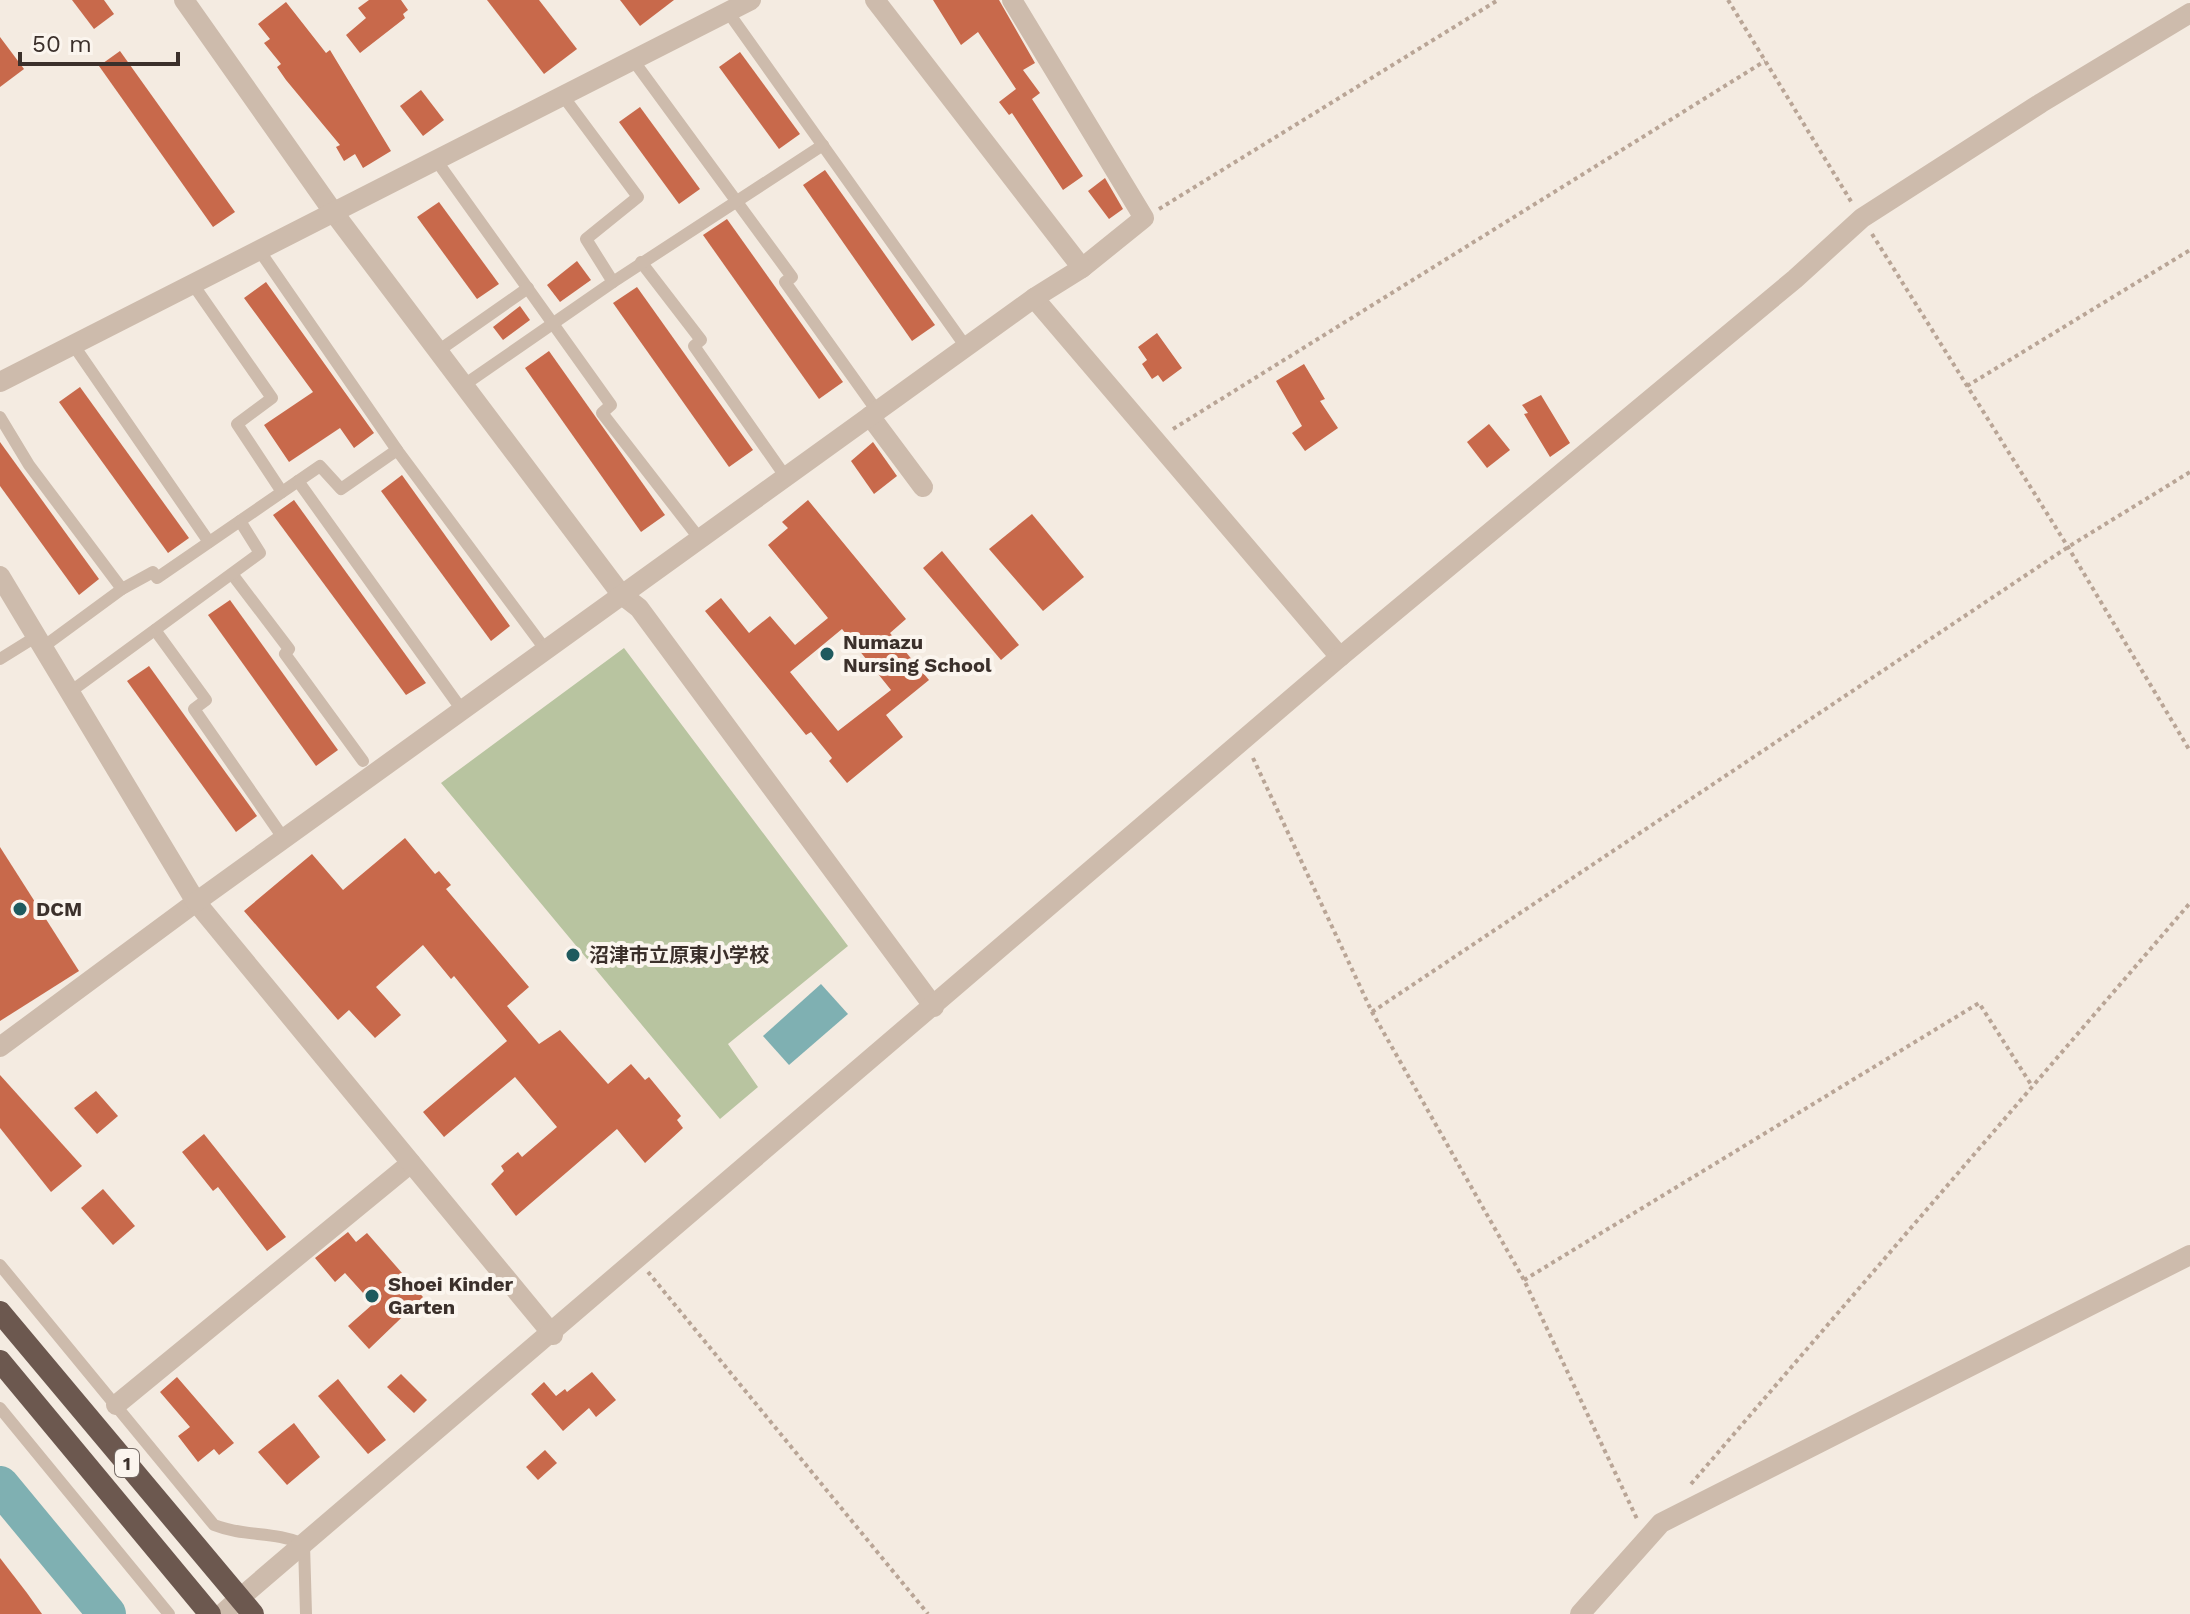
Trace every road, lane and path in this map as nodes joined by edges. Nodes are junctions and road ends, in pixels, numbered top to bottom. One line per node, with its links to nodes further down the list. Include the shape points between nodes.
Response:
1 (184, 0): 15 (street)
2 (751, 0): 7 (street)
3 (875, 0): 21 (street)
4 (1012, 0): 16 (street)
5 (1498, 0): 16 (path)
6 (1728, 0): 10 (path)
7 (728, 12): 9 (street); 12 (lane)
8 (2190, 13): 17 (street)
9 (633, 60): 11 (street); 14 (lane)
10 (1765, 61): 17 (path); 35 (path)
11 (563, 96): 13 (street); 22 (lane, via 638,197 586,239)
12 (823, 145): 14 (lane); 28 (lane)
13 (436, 160): 15 (street); 24 (lane)
14 (736, 199): 20 (lane); 33 (lane, via 792,277 785,282)
15 (334, 213): 18 (street); 29 (street)
16 (1144, 218): 21 (street)
17 (1862, 218): 32 (path); 53 (street, via 1783,290)
18 (259, 250): 23 (street); 36 (lane)
19 (2190, 250): 32 (path)
20 (641, 262): 22 (lane); 38 (lane, via 701,340 694,346)
21 (1082, 268): 25 (street)
22 (613, 282): 26 (lane)
23 (192, 283): 27 (street); 41 (lane, via 272,398 237,424)
24 (528, 288): 26 (lane); 29 (lane)
25 (1034, 298): 28 (street); 35 (street)
26 (552, 326): 31 (lane); 43 (lane, via 611,405 602,413)
27 (72, 343): 30 (street); 44 (lane)
28 (966, 347): 33 (street)
29 (438, 351): 31 (street)
30 (0, 382)
31 (464, 385): 49 (street)
32 (1967, 386): 45 (path)
33 (873, 413): 38 (street); 40 (street)
34 (0, 417): 48 (lane, via 29,465)
35 (1155, 441): 53 (street)
36 (397, 450): 39 (lane, via 341,489 320,466); 52 (lane)
37 (2190, 472): 45 (path)
38 (785, 476): 43 (street)
39 (298, 481): 41 (lane); 56 (lane)
40 (923, 487)
41 (282, 492): 42 (lane)
42 (240, 521): 44 (lane); 46 (lane, via 260,553)
43 (699, 538): 49 (street)
44 (209, 542): 48 (lane, via 157,578 153,572)
45 (2068, 547): 58 (path); 64 (path)
46 (232, 574): 50 (lane); 59 (lane)
47 (0, 576): 51 (street)
48 (122, 589): 51 (lane)
49 (621, 594): 52 (street); 63 (street, via 639,608)
50 (155, 630): 55 (lane); 60 (lane, via 206,700 194,709)
51 (40, 641): 54 (lane); 55 (street)
52 (545, 649): 56 (street)
53 (1340, 657): 57 (street)
54 (0, 659)
55 (70, 692): 61 (street)
56 (462, 710): 60 (street)
57 (1245, 739): 63 (street); 64 (path)
58 (2190, 751)
59 (363, 761)
60 (284, 839): 61 (street)
61 (196, 902): 65 (street); 67 (street)
62 (2190, 903): 66 (path)
63 (934, 1007): 69 (street)
64 (1372, 1012): 71 (path)
65 (0, 1047)
66 (2032, 1086): 71 (path, via 1979,1003); 77 (path)
67 (411, 1163): 73 (street); 75 (street)
68 (2190, 1255): 78 (street, via 1661,1523)
69 (639, 1260): 73 (street); 85 (path)
70 (0, 1265): 75 (lane)
71 (1524, 1280): 78 (path)
72 (0, 1312): 80 (highway, 1)
73 (553, 1335): 79 (street)
74 (0, 1361): 82 (highway, 1)
75 (116, 1405): 79 (lane, via 214,1525 233,1533 282,1534)
76 (0, 1408): 81 (lane)
77 (1685, 1491)
78 (1645, 1538): 86 (street)
79 (304, 1544): 80 (street); 84 (lane)
80 (246, 1606): 83 (street)
81 (169, 1614)
82 (210, 1614)
83 (222, 1614)
84 (306, 1614)
85 (928, 1614)
86 (1580, 1614)

